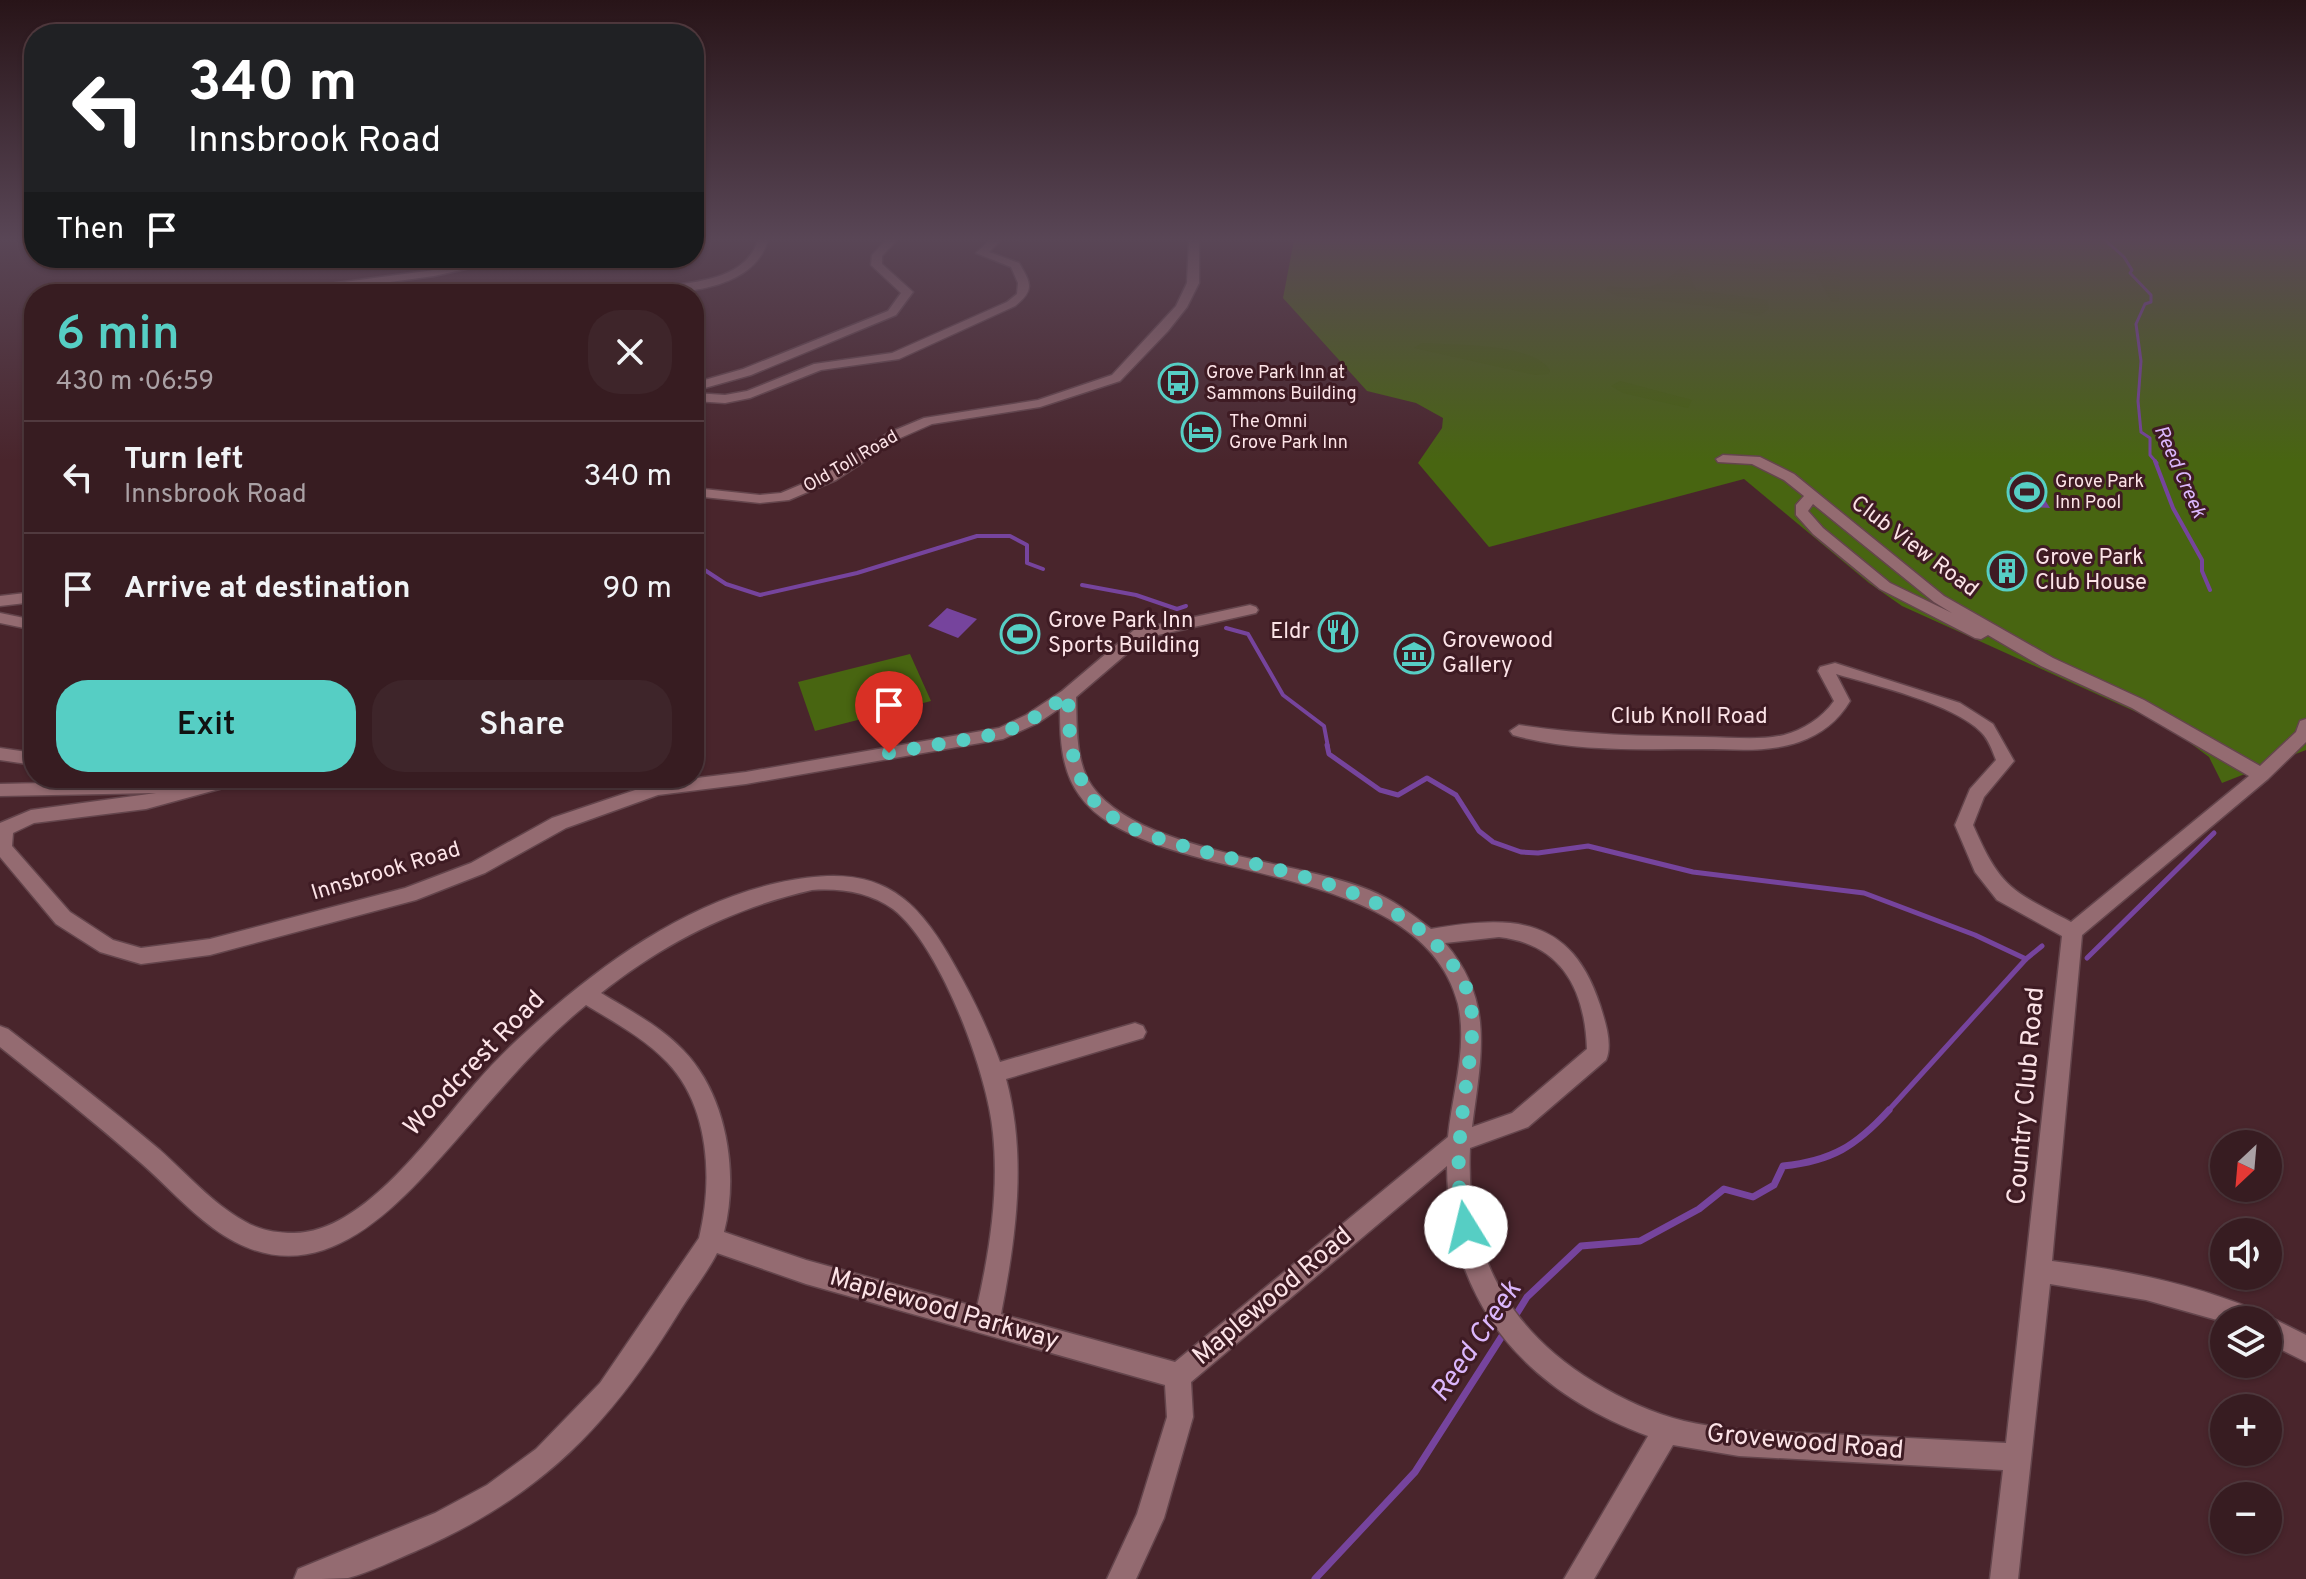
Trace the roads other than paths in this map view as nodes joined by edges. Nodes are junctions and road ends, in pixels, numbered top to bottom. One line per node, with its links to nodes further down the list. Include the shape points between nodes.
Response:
1 (890, 314): 4 (street)
2 (989, 314): 5 (street, via 895,356 818,367 750,394)
3 (1175, 314): 7 (street, Old Toll Road, via 1125,372 1099,385 1001,411 929,421 893,436 831,477 784,497)
4 (704, 384)
5 (704, 398)
6 (1723, 459): 8 (street, Club View Road, via 1767,465)
7 (704, 493)
8 (1812, 497): 14 (street, Club View Road, via 1939,599); 14 (street, Club View Road, via 1803,505 1804,518 1885,586 1962,627)
9 (24, 598): 10 (street)
10 (0, 601)
11 (1250, 610): 15 (street, Innsbrook Road, via 1140,634)
12 (0, 618): 13 (street)
13 (24, 623)
14 (2032, 653): 20 (street, Club View Road, via 2138,704)
15 (1068, 695): 21 (street, Innsbrook Road, via 1003,733); 27 (street, Grovewood Road, via 1071,756 1087,792 1129,827 1355,892 1392,910)
16 (2306, 725): 20 (street, via 2304,734)
17 (1519, 731): 26 (street, Club Knoll Road, via 1641,743 1772,743 1811,731 1835,715 1842,701 1826,671 1835,668 1937,701 1982,722 1998,741 2005,761 1976,794 1964,825 1982,867 2004,895)
18 (0, 754): 19 (street)
19 (24, 758)
20 (2262, 775): 26 (street)
21 (704, 783)
22 (30, 788): 25 (street)
23 (196, 788): 24 (street, Innsbrook Road, via 146,802 31,817 4,829 3,848 63,918 107,946 141,956 210,947 409,895 478,868 559,823)
24 (664, 788)
25 (0, 790)
26 (2072, 932): 34 (street, Country Club Road)
27 (1427, 938): 32 (street, Grovewood Road, via 1450,960 1468,992 1472,1040); 32 (street, Maplewood Road, via 1473,929 1515,929 1551,941 1578,970 1598,1030 1598,1053 1520,1120)
28 (585, 994): 30 (street, Woodcrest Road, via 500,1071 379,1207 343,1234 312,1244 272,1244 233,1228); 31 (street, Woodcrest Road, via 651,947 738,904 816,882 844,884 873,890 908,911 956,989); 33 (street, via 681,1062 700,1088 717,1161)
29 (1135, 1032): 31 (street)
30 (0, 1035)
31 (994, 1073): 36 (street, Woodcrest Road, via 1005,1135 1006,1205)
32 (1459, 1142): 39 (street, Maplewood Road); 40 (street, Grovewood Road, via 1460,1208 1479,1274 1499,1315 1522,1343 1588,1393)
33 (711, 1239): 36 (street, Maplewood Parkway, via 806,1272); 42 (street, via 638,1355 601,1402 521,1478 419,1536)
34 (2039, 1271): 35 (street, via 2139,1284); 41 (street, Country Club Road)
35 (2219, 1306)
36 (987, 1322): 39 (street, Maplewood Parkway)
37 (2282, 1336): 38 (street)
38 (2306, 1349)
39 (1178, 1376): 43 (street, Maplewood Road, via 1180,1417 1150,1518)
40 (1667, 1430): 41 (street, Grovewood Road, via 1742,1443); 44 (street)
41 (2017, 1457): 45 (street, Country Club Road)
42 (308, 1579)
43 (1121, 1579)
44 (1578, 1579)
45 (2004, 1579)

